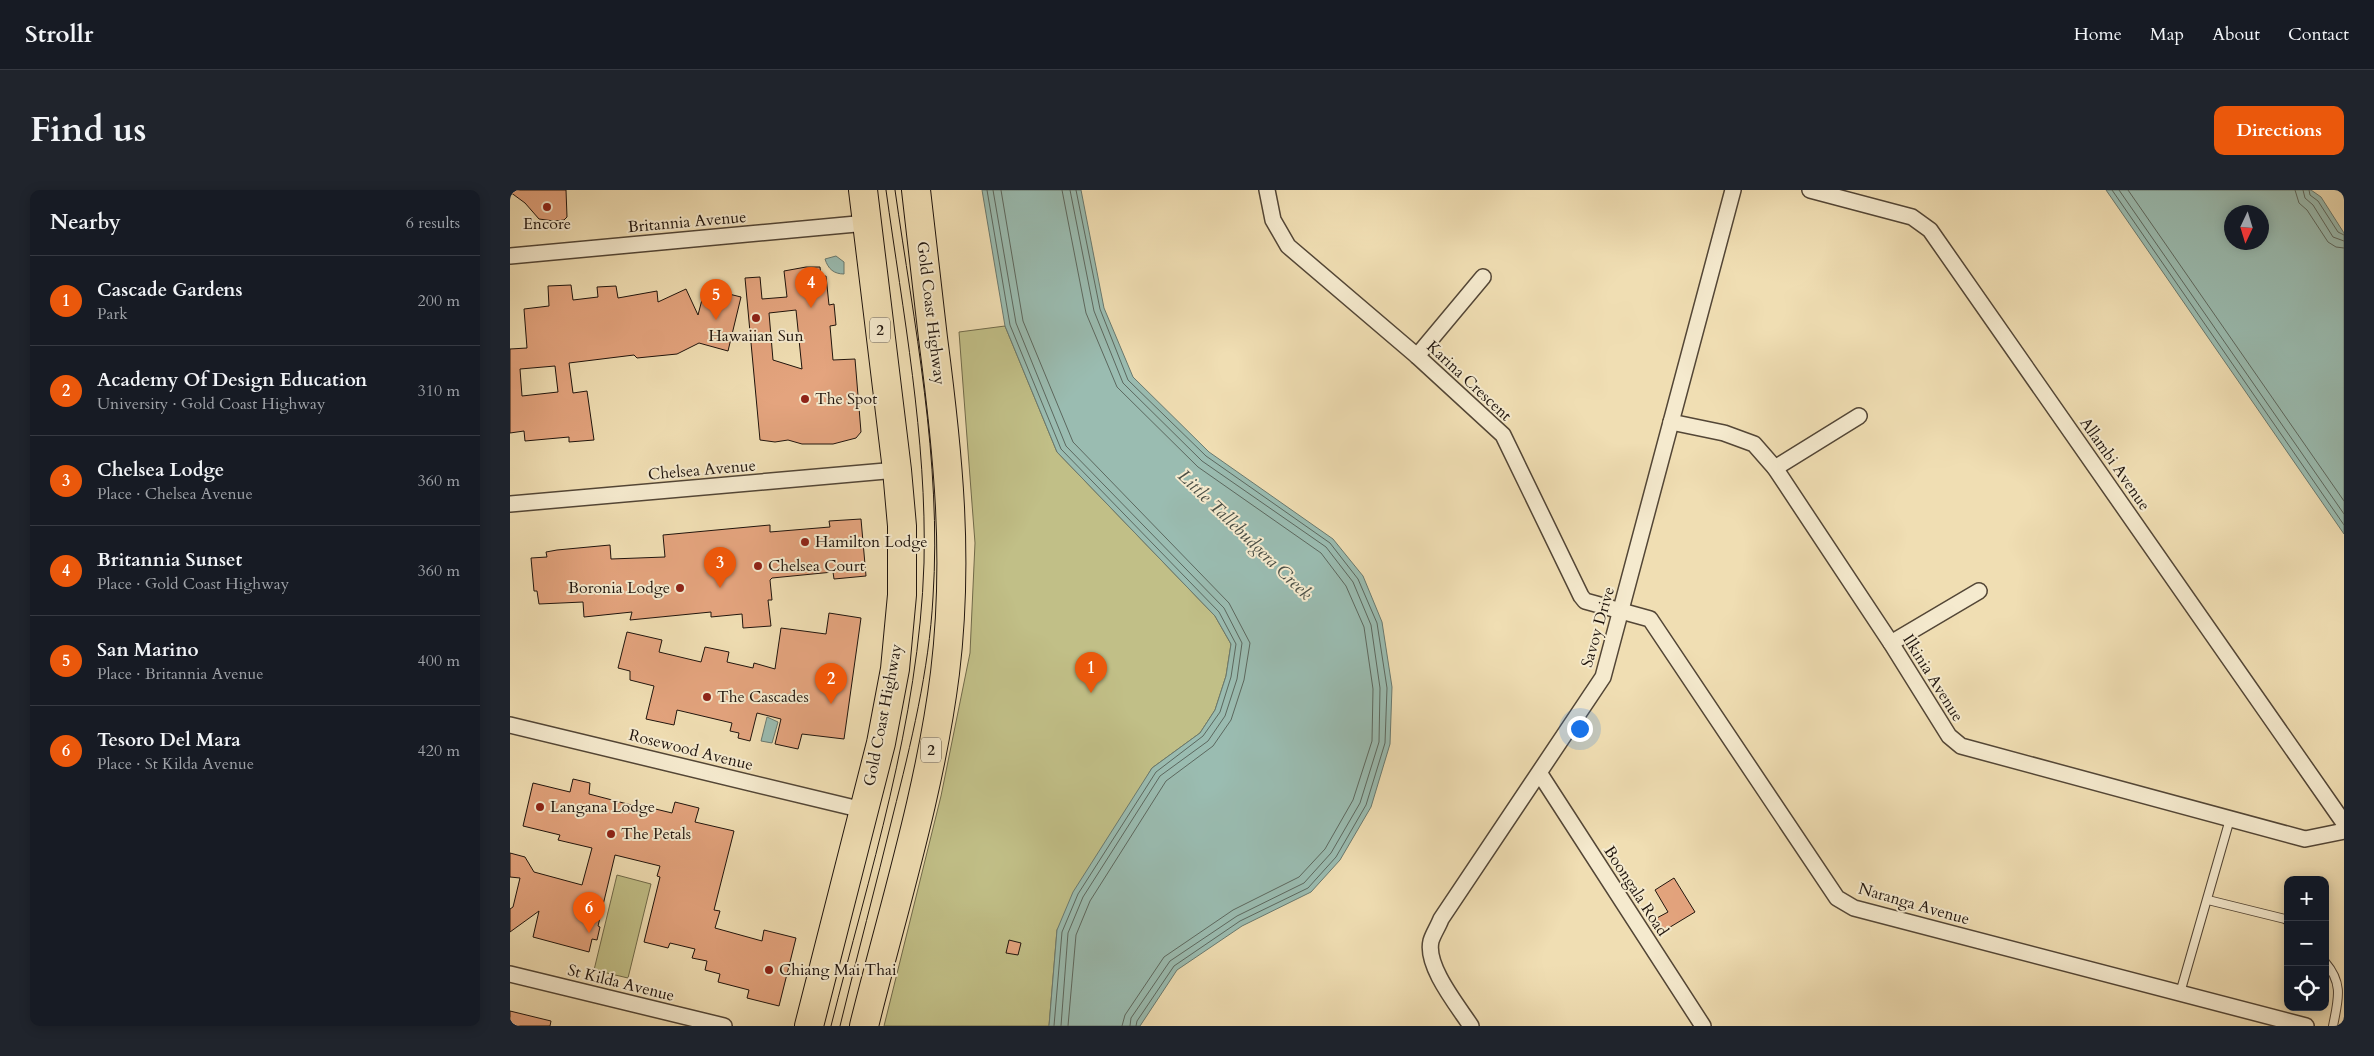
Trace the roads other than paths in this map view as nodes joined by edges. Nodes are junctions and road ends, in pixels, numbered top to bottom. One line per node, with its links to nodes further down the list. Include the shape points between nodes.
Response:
1 (863, 190): 6 (highway, Gold Coast Highway / 2)
2 (916, 190): 31 (highway, Gold Coast Highway / 2, via 949,467 953,541 945,672 916,824)
3 (1267, 190): 9 (street, Karina Crescent, via 1273,220 1288,246)
4 (1733, 190): 11 (street, Savoy Drive)
5 (1810, 190): 22 (street, Allambi Avenue, via 1912,217 1930,230)
6 (867, 223): 7 (street, Britannia Avenue); 13 (highway, Gold Coast Highway / 2)
7 (510, 256)
8 (1482, 277): 9 (street)
9 (1417, 356): 16 (street, Karina Crescent, via 1503,435 1585,601)
10 (1859, 416): 12 (street)
11 (1671, 422): 12 (street, Ilkinia Avenue, via 1724,433 1754,444); 16 (street, Savoy Drive)
12 (1775, 468): 17 (street, Ilkinia Avenue)
13 (897, 470): 14 (street, Chelsea Avenue); 20 (highway, Gold Coast Highway / 2, via 902,558 899,629 886,718)
14 (510, 504)
15 (1979, 591): 17 (street)
16 (1622, 611): 19 (street, Savoy Drive, via 1603,677); 28 (street, Naranga Avenue, via 1650,619 1837,898 1854,908)
17 (1891, 644): 21 (street, Ilkinia Avenue, via 1949,736 1961,746)
18 (510, 725): 20 (street, Rosewood Avenue)
19 (1540, 774): 32 (street, Savoy Drive, via 1441,920 1431,943 1431,959 1437,974); 33 (street, Boongala Road)
20 (863, 810): 30 (highway, Gold Coast Highway / 2)
21 (2230, 820): 23 (street, Ilkinia Avenue, via 2304,839); 24 (lane)
22 (2344, 823)
23 (2344, 831)
24 (2208, 900): 25 (lane); 28 (lane)
25 (2284, 919)
26 (2329, 966): 35 (lane, via 2340,991)
27 (510, 974): 29 (street, St Kilda Avenue)
28 (2180, 993): 34 (street, Naranga Avenue)
29 (724, 1026)
30 (809, 1026)
31 (864, 1026)
32 (1471, 1026)
33 (1703, 1026)
34 (2306, 1026)
35 (2333, 1026)

